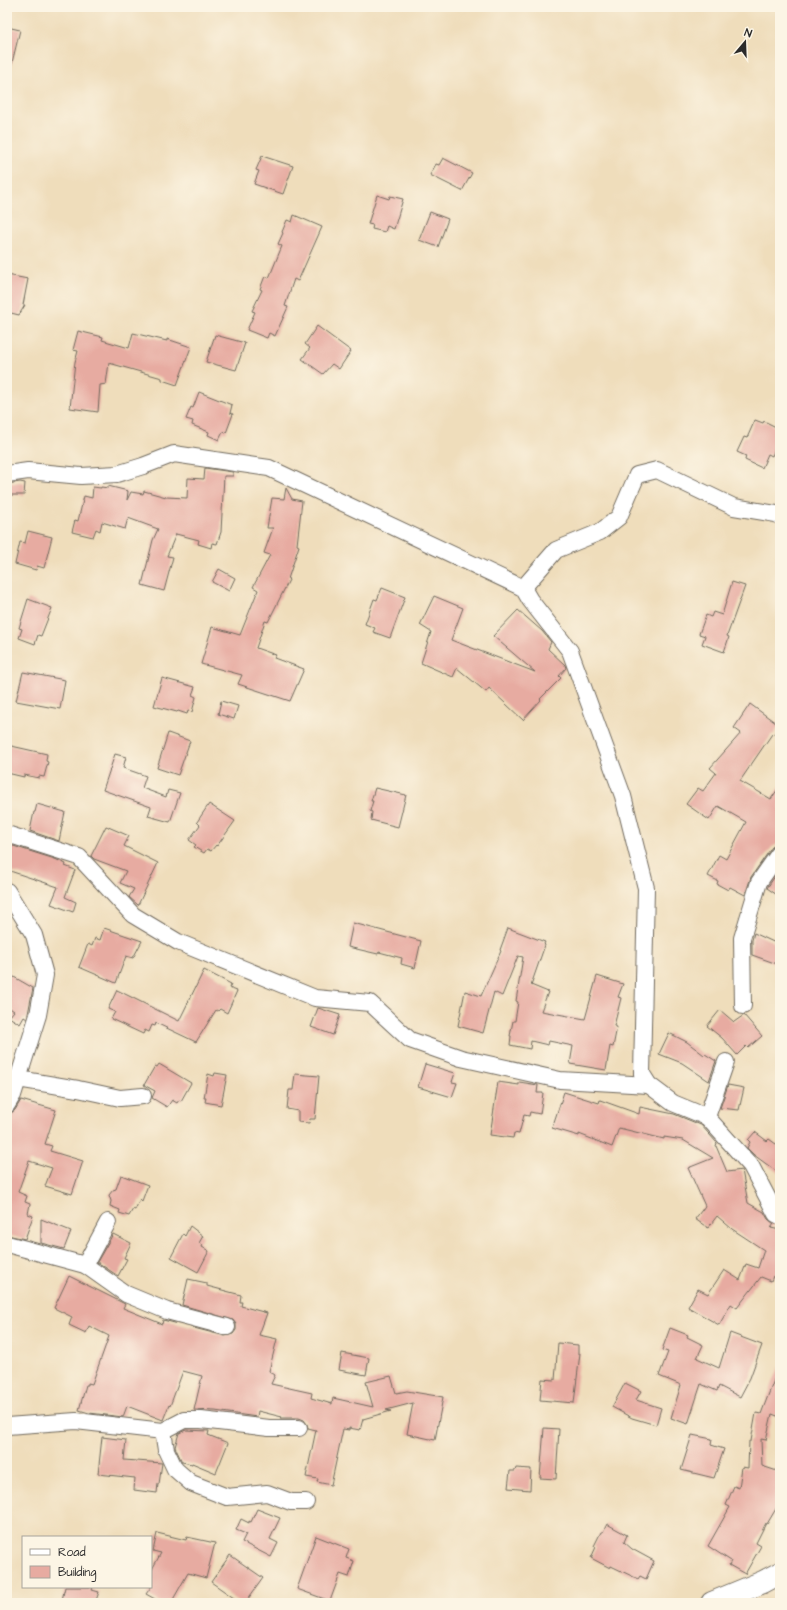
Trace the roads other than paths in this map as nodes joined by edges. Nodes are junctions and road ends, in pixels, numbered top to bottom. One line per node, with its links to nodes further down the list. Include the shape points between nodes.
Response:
1 (7, 474): 3 (street, via 28,471 81,476 117,474 174,454 269,468)
2 (780, 516): 3 (street, via 734,507 657,470 637,474 619,517 600,532 556,550)
3 (523, 588): 10 (street, via 570,651 623,796 646,888 642,1074)
4 (7, 834): 10 (street, via 79,857 133,915 178,942 314,998 370,1003 410,1040 462,1058 560,1080)
5 (780, 852): 7 (street, via 759,882 742,938)
6 (7, 891): 9 (street, via 34,935 45,975 38,1015)
7 (743, 1006)
8 (726, 1062): 13 (street)
9 (18, 1079): 11 (street, via 120,1098); 12 (street)
10 (650, 1085): 13 (street, via 672,1103)
11 (142, 1096)
12 (7, 1105)
13 (707, 1117): 14 (street, via 751,1166 776,1214)
14 (780, 1216)
15 (108, 1222): 17 (street)
16 (7, 1244): 17 (street)
17 (85, 1265): 18 (street, via 126,1294 167,1311)
18 (227, 1328)
19 (7, 1426): 21 (street, via 76,1421)
20 (299, 1428): 21 (street, via 269,1428 184,1420)
21 (163, 1431): 22 (street, via 166,1450 175,1469 191,1483 227,1497 267,1493 291,1502)
22 (306, 1502)
23 (780, 1573): 24 (street)
24 (712, 1603)

